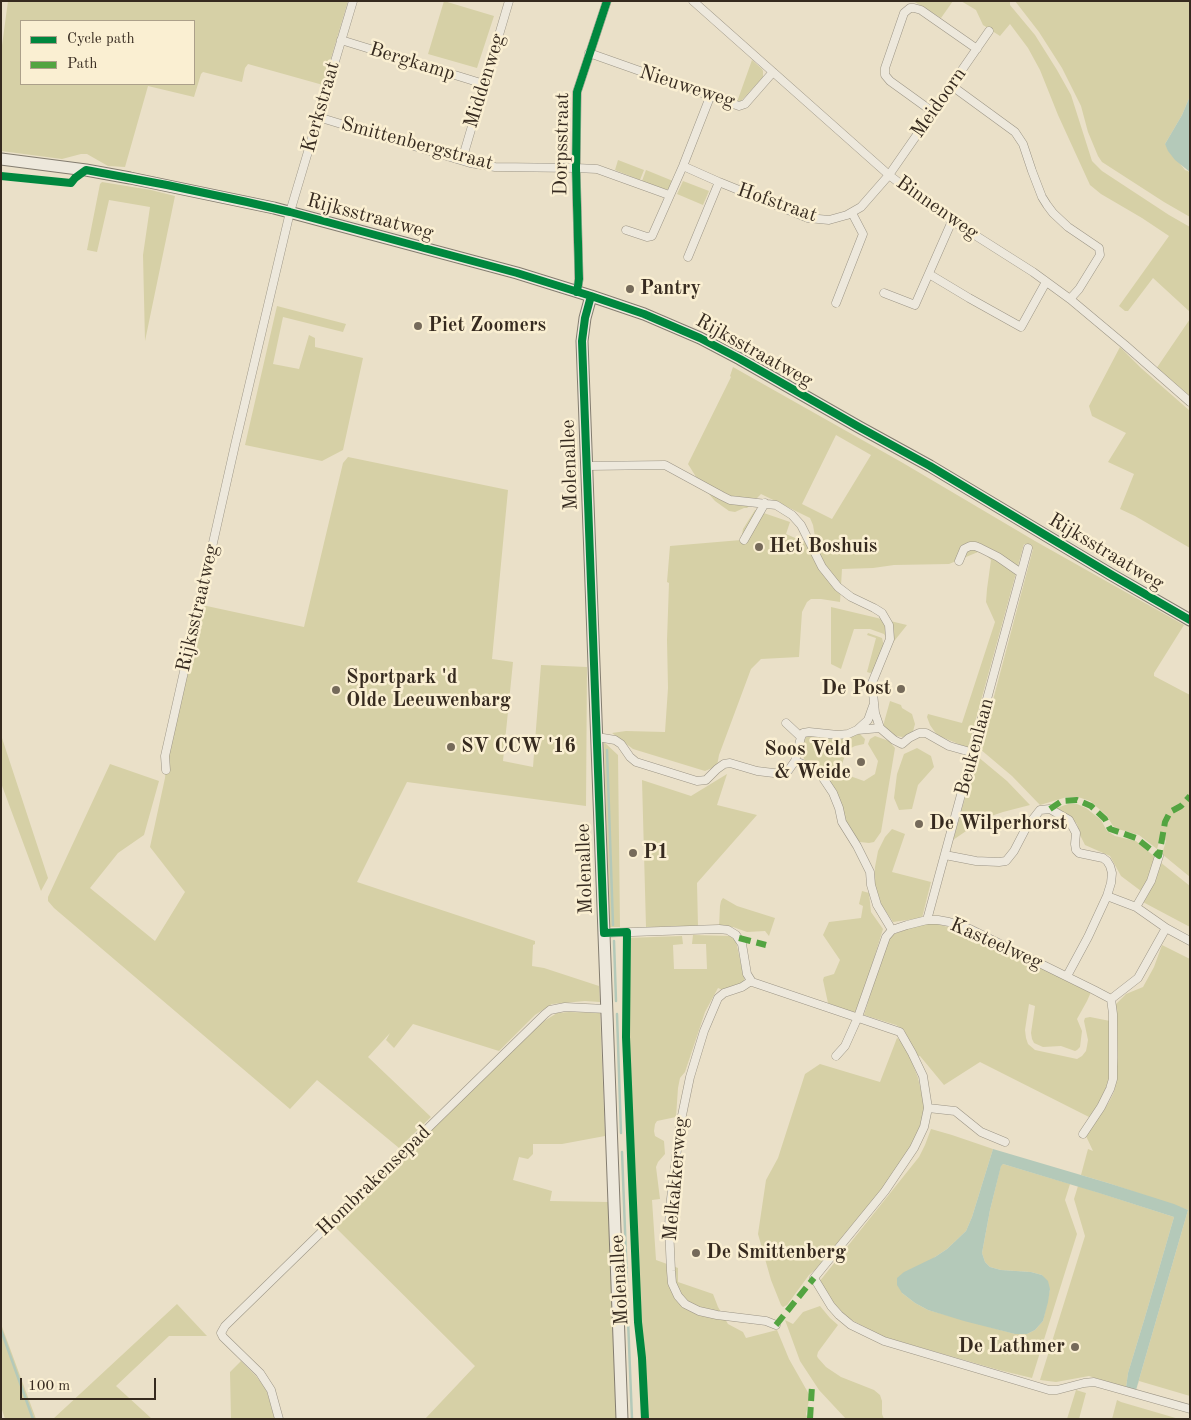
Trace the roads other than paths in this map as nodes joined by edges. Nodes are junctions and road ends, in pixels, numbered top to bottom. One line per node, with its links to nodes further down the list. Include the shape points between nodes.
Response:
1 (353, 1): 6 (street, Kerkstraat)
2 (509, 1): 10 (street, Middenweg)
3 (607, 1): 8 (street, Dorpsstraat)
4 (693, 1): 9 (street, Binnenweg)
5 (989, 31): 7 (street, Meidoorn)
6 (341, 40): 10 (street, Bergkamp); 14 (street, Kerkstraat)
7 (977, 49): 11 (street, Meidoorn); 13 (street, via 921,10 910,8 904,13 885,75)
8 (589, 53): 12 (street, Nieuweweg); 18 (street, Dorpsstraat, via 577,92)
9 (773, 72): 12 (street, Nieuweweg, via 742,106); 19 (street, Binnenweg)
10 (484, 84): 16 (street, Middenweg)
11 (952, 86): 13 (street, Meidoorn); 32 (street, via 1015,132 1023,144 1047,205 1068,227 1100,248 1100,255)
12 (710, 97): 17 (street)
13 (933, 112): 19 (street, Meidoorn)
14 (318, 117): 16 (street, Smittenbergstraat); 22 (street, Kerkstraat)
15 (1, 158): 22 (main road, Rijksstraatweg, via 167,185)
16 (462, 160): 18 (street, Smittenbergstraat, via 495,167)
17 (683, 166): 20 (street, Hofstraat); 21 (street)
18 (576, 168): 21 (street, Smittenbergstraat, via 603,170); 29 (street, Dorpsstraat)
19 (889, 175): 23 (street, Hofstraat); 24 (street, Binnenweg)
20 (718, 182): 23 (street, Hofstraat, via 808,218 829,220); 26 (street)
21 (669, 195): 25 (street, via 652,236)
22 (290, 212): 29 (main road, Rijksstraatweg); 52 (street, Rijksstraatweg, via 165,756)
23 (852, 213): 33 (street, via 863,234)
24 (952, 221): 27 (street); 28 (street, Binnenweg)
25 (626, 230)
26 (688, 257)
27 (929, 274): 28 (street, via 1021,327); 30 (street, via 915,305)
28 (1046, 282): 32 (street, Binnenweg)
29 (577, 292): 31 (main road, Rijksstraatweg)
30 (884, 293)
31 (591, 296): 35 (main road, Molenallee, via 582,341); 41 (main road, Rijksstraatweg, via 720,348 930,466)
32 (1070, 299): 34 (street, Binnenweg)
33 (836, 303)
34 (1190, 402)
35 (587, 466): 36 (street, via 664,465 730,500); 48 (main road, Molenallee)
36 (765, 503): 37 (street); 43 (street, via 780,507 797,520 822,567 838,586 885,618 890,639)
37 (744, 540)
38 (1028, 548): 40 (street, Beukenlaan)
39 (959, 561): 40 (street, via 964,549 975,546)
40 (1021, 573): 50 (street, Beukenlaan)
41 (1190, 620)
42 (864, 679): 43 (street)
43 (872, 683): 44 (street)
44 (874, 705): 46 (street); 47 (street, via 868,720)
45 (786, 723): 49 (street)
46 (880, 728): 47 (street); 50 (street, via 902,744 914,735 926,733 949,746)
47 (856, 730): 49 (street, via 838,735 809,732)
48 (596, 736): 51 (street, via 622,744 636,762 702,782 724,764 782,774); 60 (main road, Molenallee)
49 (801, 737): 51 (street)
50 (974, 752): 53 (street, Beukenlaan)
51 (795, 761): 59 (street, via 820,776 833,793 842,822 870,872 877,905)
52 (166, 770)
53 (945, 854): 55 (street, via 976,861 1006,861 1040,810 1050,809 1073,826 1079,853 1107,860 1112,873); 57 (street, Beukenlaan)
54 (1158, 856): 56 (street, via 1152,881)
55 (1107, 896): 56 (street); 62 (street)
56 (1136, 907): 58 (street)
57 (927, 920): 59 (street, Kasteelweg); 62 (street, Kasteelweg, via 949,922 970,929)
58 (1166, 928): 61 (street); 64 (street, via 1138,978)
59 (892, 930): 66 (street, via 886,937)
60 (604, 933): 63 (street, Molenallee, via 728,930 742,944 747,974); 65 (main road, Molenallee)
61 (1190, 942)
62 (1067, 976): 64 (street, Kasteelweg)
63 (753, 982): 66 (street); 71 (street, Melkakkerweg, via 718,998 690,1076 680,1125 670,1208 671,1271 678,1296 698,1311)
64 (1111, 999): 69 (street, via 1113,1079 1102,1107)
65 (606, 1009): 73 (street, Hombrakensepad, via 565,1007 544,1014 225,1326 221,1333 223,1337 260,1373 271,1390); 74 (main road, Molenallee)
66 (858, 1017): 67 (street, via 845,1046); 68 (street, via 900,1032 922,1076)
67 (836, 1056)
68 (928, 1108): 70 (street, via 954,1111 981,1132); 72 (street, via 924,1127 909,1156 885,1191 814,1278 839,1315 851,1326 893,1344 1037,1387 1057,1390 1094,1382)
69 (1083, 1134)
70 (1005, 1142)
71 (776, 1325)
72 (1190, 1409)
73 (279, 1419)
74 (622, 1419)

